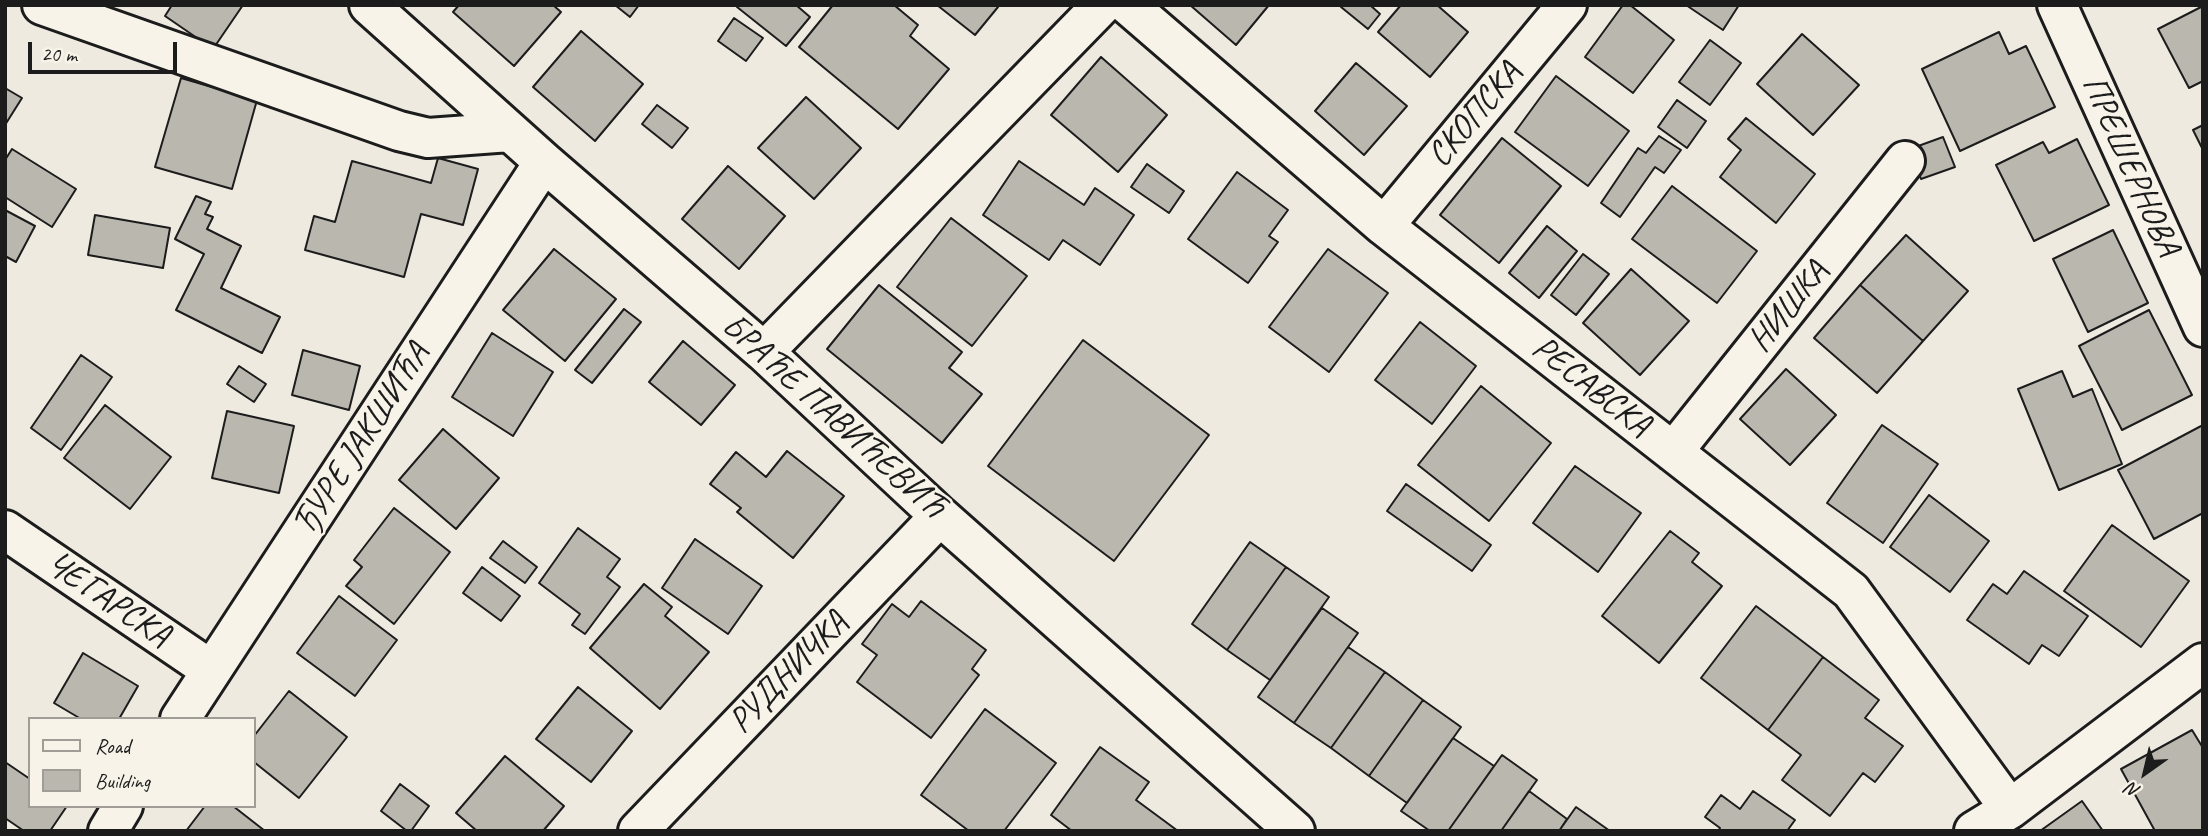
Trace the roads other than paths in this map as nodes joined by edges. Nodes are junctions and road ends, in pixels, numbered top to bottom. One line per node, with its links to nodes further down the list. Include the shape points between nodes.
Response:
1 (42, 5): 7 (street, via 399,131 428,138)
2 (369, 5): 7 (street, БРАЋЕ ПАВИЋЕВИЋ)
3 (1102, 5): 12 (street)
4 (1128, 5): 10 (street, РЕСАВСКА)
5 (1567, 5): 10 (street, СКОПСКА)
6 (2057, 5): 11 (street, ПРЕШЕРНОВА)
7 (510, 132): 9 (street, БРАЋЕ ПАВИЋЕВИЋ)
8 (1905, 161): 13 (street, НИШКА)
9 (544, 162): 12 (street, БРАЋЕ ПАВИЋЕВИЋ); 17 (street, ЂУРЕ ЈАКШИЋА)
10 (1384, 226): 13 (street, РЕСАВСКА)
11 (2203, 327)
12 (764, 352): 14 (street, БРАЋЕ ПАВИЋЕВИЋ)
13 (1674, 452): 20 (street, РЕСАВСКА, via 1851,591)
14 (940, 516): 22 (street, РУДНИЧКА); 23 (street, БРАЋЕ ПАВИЋЕВИЋ)
15 (5, 530): 17 (street, ЧЕГАРСКА)
16 (2203, 663): 20 (street)
17 (211, 670): 18 (street, ЂУРЕ ЈАКШИЋА)
18 (181, 717)
19 (122, 808): 21 (street)
20 (2010, 809): 24 (street)
21 (108, 831)
22 (638, 831)
23 (1295, 831)
24 (1974, 831)

